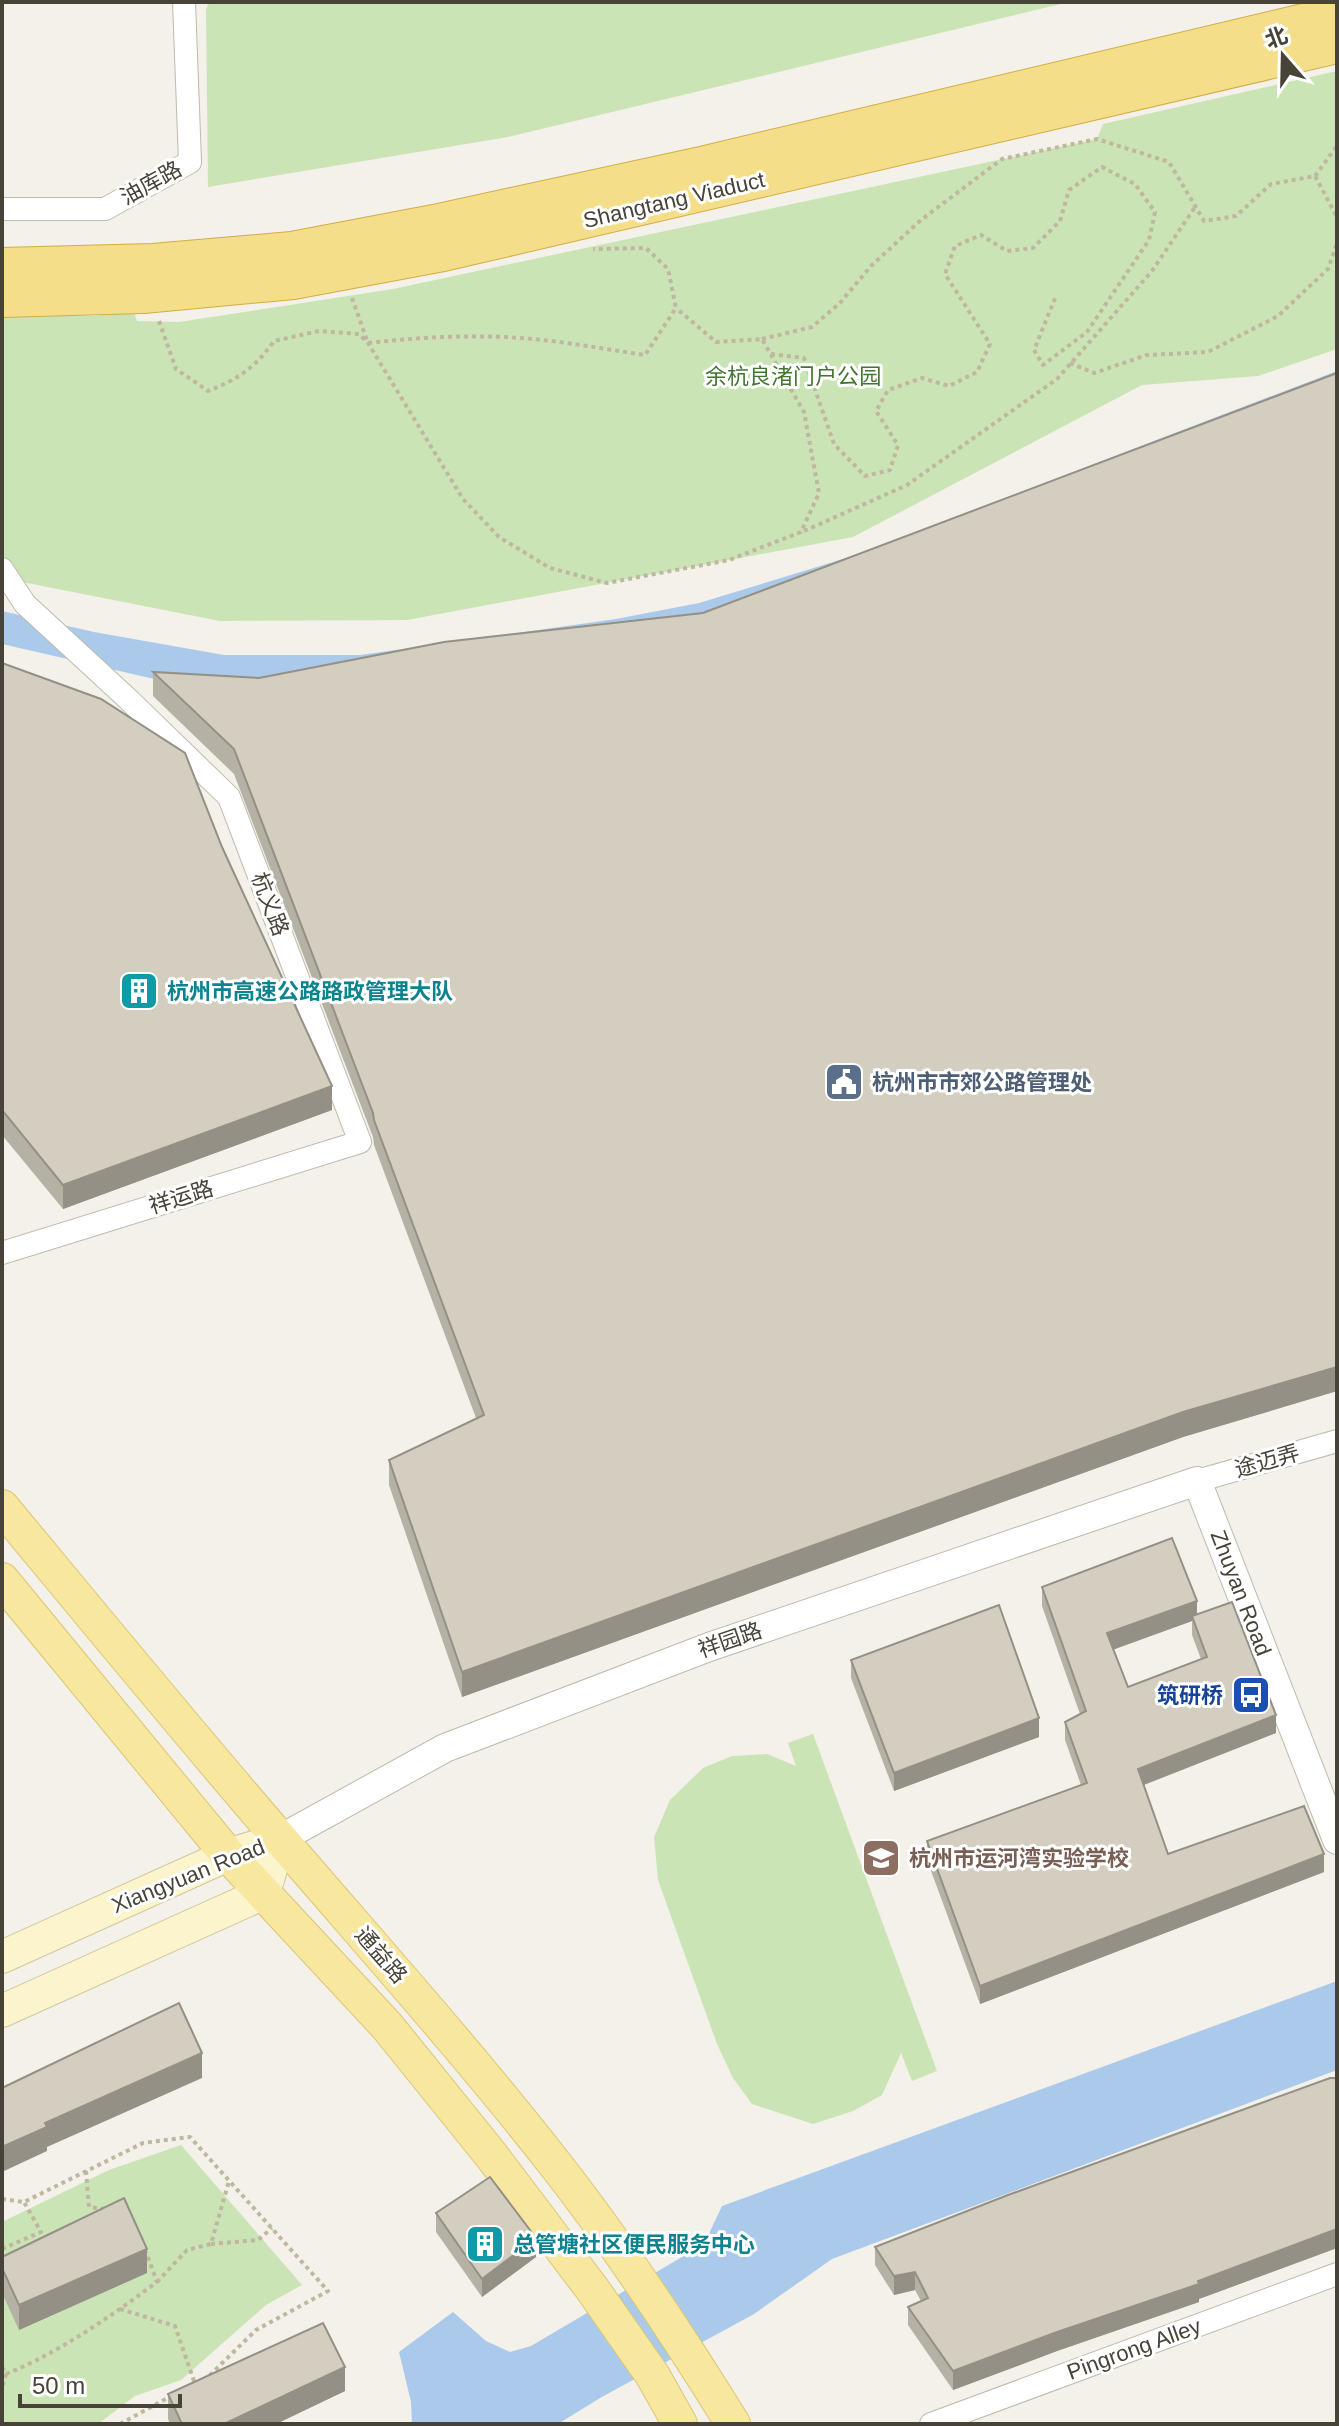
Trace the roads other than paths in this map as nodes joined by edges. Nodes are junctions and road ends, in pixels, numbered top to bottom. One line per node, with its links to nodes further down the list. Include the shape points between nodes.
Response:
1 (184, 2): 4 (street, 油库路, via 190,162 105,209)
2 (1337, 14): 5 (highway, Shangtang Viaduct, via 701,165 292,250 153,262)
3 (1337, 45): 6 (highway, Shangtang Viaduct, via 443,253 293,281 143,295)
4 (2, 209)
5 (2, 266)
6 (2, 299)
7 (2, 569): 8 (street, 杭义路, via 25,604 229,797)
8 (360, 1142): 9 (street, 祥运路)
9 (2, 1253)
10 (1337, 1441): 11 (street, 途迈弄)
11 (1197, 1481): 14 (street, 祥园路, via 709,1647 445,1748); 15 (street, Zhuyan Road)
12 (2, 1507): 14 (main road, 通益路)
13 (2, 1580): 16 (main road, 通益路)
14 (280, 1839): 16 (main road, Xiangyuan Road); 17 (main road, Xiangyuan Road); 22 (main road, 通益路, via 442,2024 556,2165 627,2260)
15 (1337, 1840)
16 (228, 1855): 17 (main road, 通益路); 18 (main road, Xiangyuan Road)
17 (264, 1893): 19 (main road, Xiangyuan Road); 21 (main road, 通益路, via 387,2026 491,2155 593,2290)
18 (2, 1957)
19 (2, 2011)
20 (1337, 2274): 23 (street, Pingrong Alley)
21 (680, 2424)
22 (733, 2424)
23 (931, 2424)

